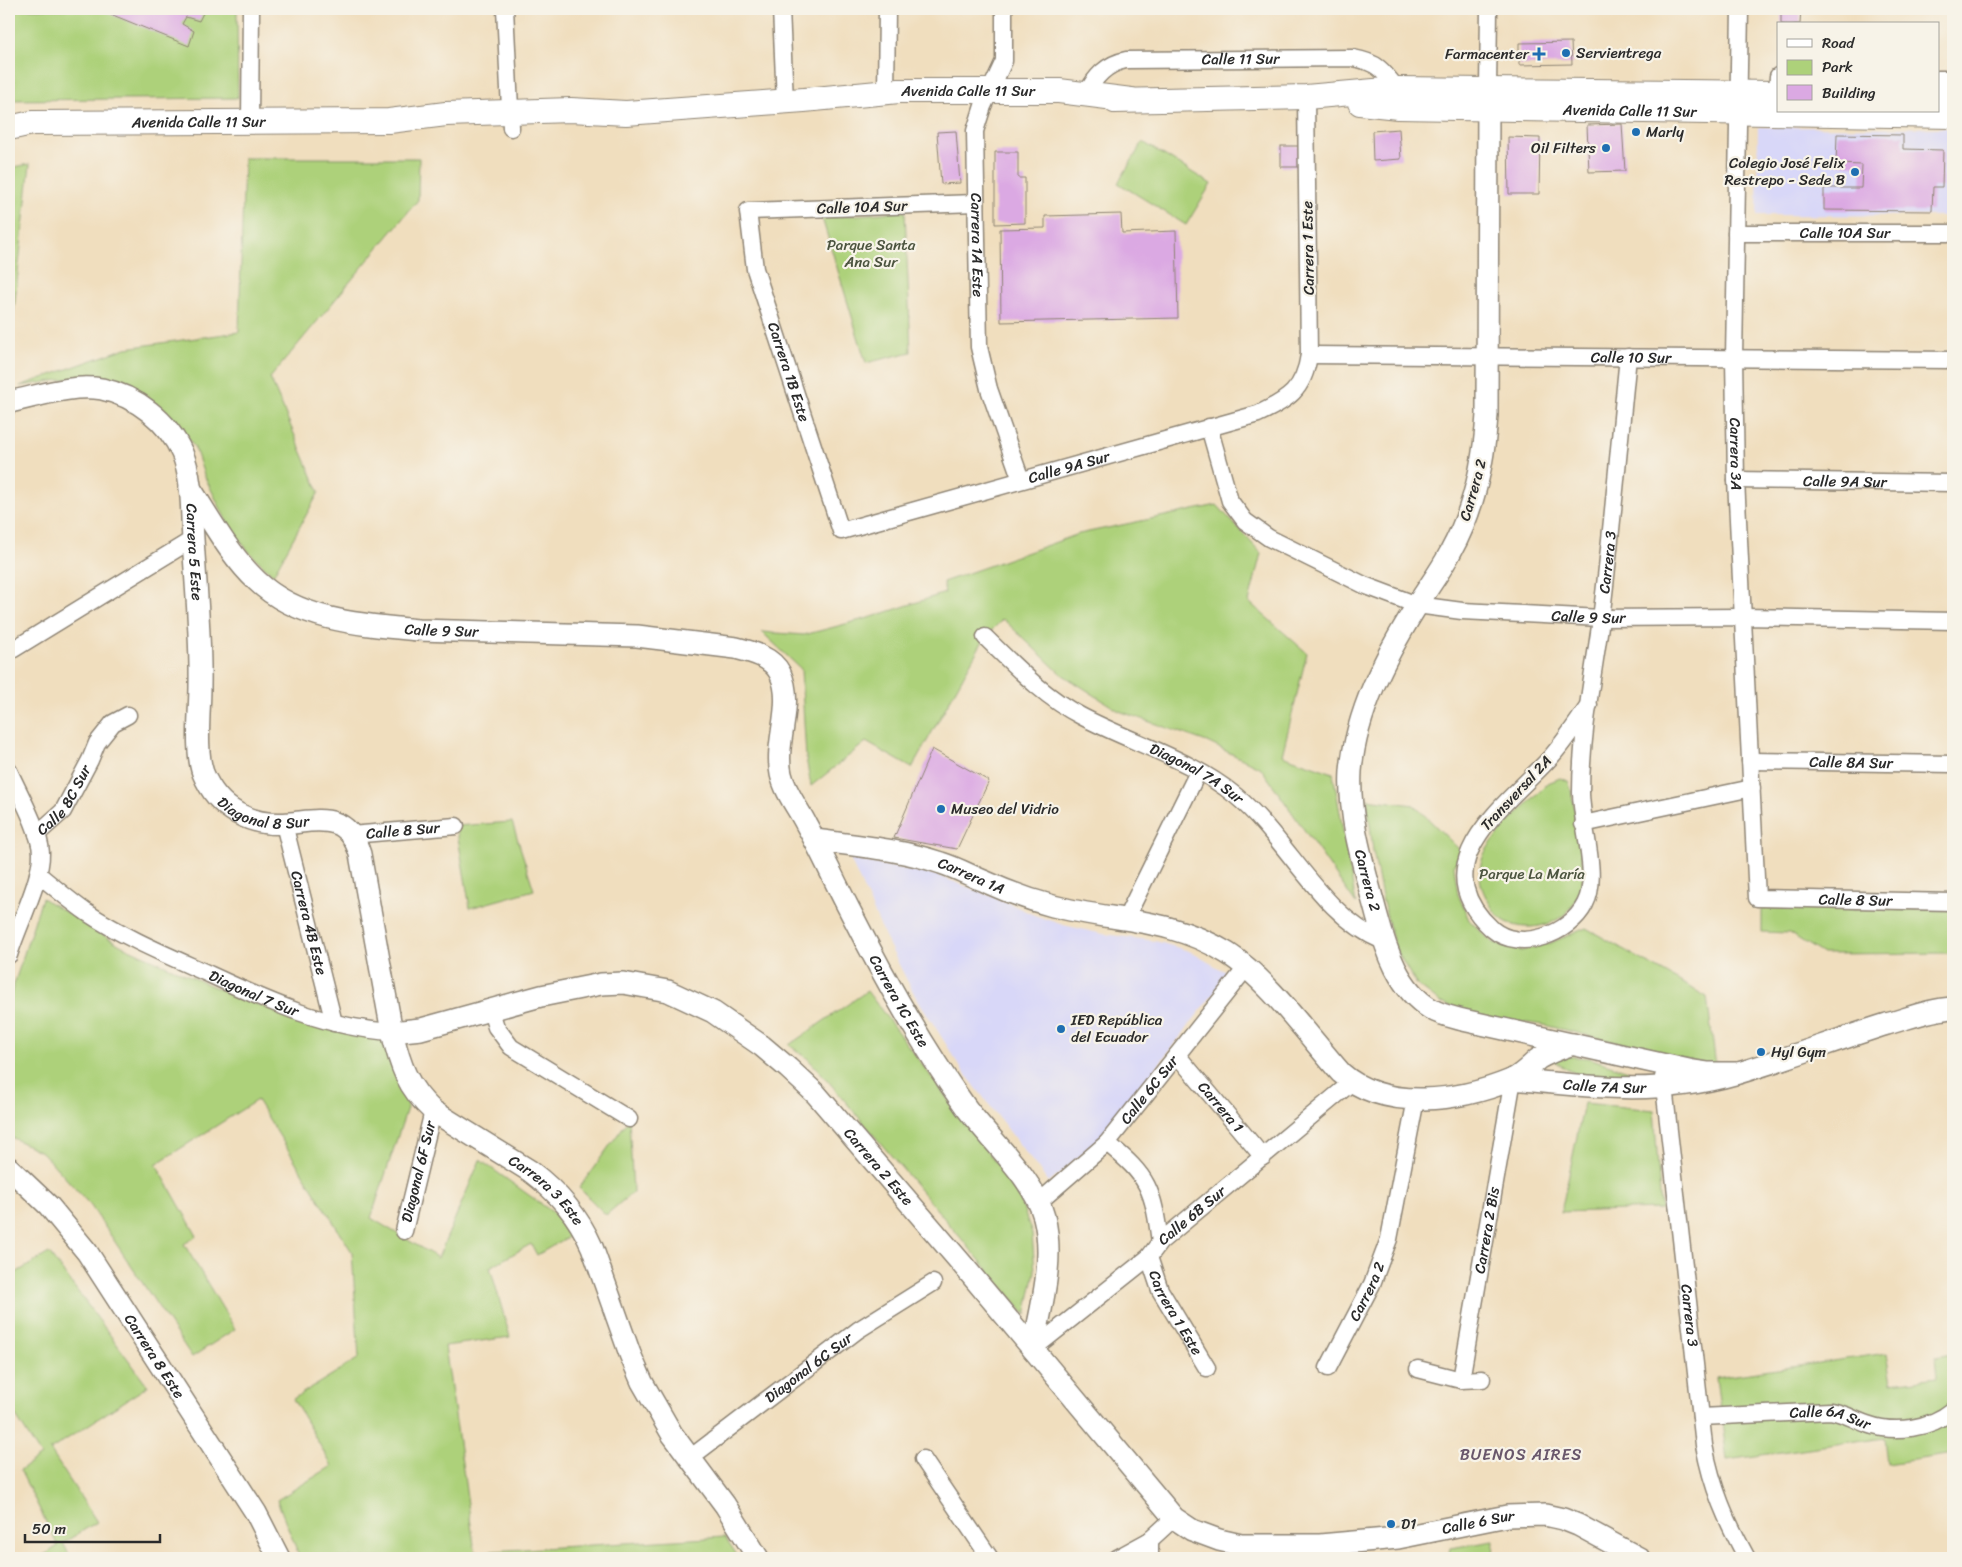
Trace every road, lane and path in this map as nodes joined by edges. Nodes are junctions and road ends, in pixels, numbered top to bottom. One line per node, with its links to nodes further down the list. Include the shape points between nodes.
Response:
1 (251, 9): 27 (street)
2 (505, 9): 25 (street)
3 (781, 9): 20 (street)
4 (887, 9): 12 (street)
5 (1004, 9): 17 (street, Carrera 1A Este, via 1004,61)
6 (1489, 9): 18 (street, Carrera 2)
7 (1740, 9): 21 (street, Carrera 3A)
8 (1940, 79): 9 (street)
9 (1953, 79)
10 (1777, 87): 21 (main road, Avenida Calle 11 Sur)
11 (1397, 89): 13 (street, Calle 11 Sur, via 1372,62 1353,58 1126,60 1110,65 1094,78); 16 (main road, Avenida Calle 11 Sur); 18 (main road, Avenida Calle 11 Sur)
12 (886, 93): 17 (main road, Avenida Calle 11 Sur); 20 (main road, Avenida Calle 11 Sur)
13 (1086, 94): 17 (main road, Avenida Calle 11 Sur, via 1059,91); 19 (main road, Avenida Calle 11 Sur)
14 (1940, 95): 15 (main road)
15 (1953, 96)
16 (1306, 97): 18 (main road, Avenida Calle 11 Sur, via 1398,107); 19 (main road, Avenida Calle 11 Sur); 33 (street, Carrera 1 Este)
17 (987, 98): 19 (main road, Avenida Calle 11 Sur, via 1060,106); 20 (main road, Avenida Calle 11 Sur, via 886,104); 29 (street, Carrera 1A Este, via 975,131)
18 (1487, 99): 21 (main road, Avenida Calle 11 Sur); 34 (street, Carrera 2)
19 (1131, 100)
20 (795, 101): 25 (main road, Avenida Calle 11 Sur, via 626,113 571,110)
21 (1738, 102): 22 (main road, Avenida Calle 11 Sur); 31 (street, Carrera 3A)
22 (1777, 105)
23 (1892, 112): 24 (main road, Avenida Calle 11 Sur)
24 (1953, 116)
25 (510, 120): 27 (main road, Avenida Calle 11 Sur, via 446,114 389,120)
26 (20, 122): 27 (main road, Avenida Calle 11 Sur); 28 (main road, Avenida Calle 11 Sur)
27 (250, 122)
28 (9, 128)
29 (976, 203): 30 (street, Calle 10A Sur); 41 (street, Carrera 1A Este, via 979,347 989,389)
30 (748, 211): 45 (street, Carrera 1B Este, via 755,269)
31 (1736, 233): 32 (street, Calle 10A Sur); 36 (street, Carrera 3A)
32 (1953, 233)
33 (1309, 355): 34 (street, Calle 10 Sur); 38 (street, Carrera 1 Este, via 1306,372)
34 (1487, 356): 35 (street, Calle 10 Sur); 47 (street, Carrera 2, via 1487,415 1480,477 1451,552)
35 (1628, 357): 36 (street, Calle 10 Sur); 49 (street, Carrera 3)
36 (1734, 358): 37 (street, Calle 10 Sur); 42 (street, Carrera 3A)
37 (1953, 360)
38 (1292, 394): 40 (street, Calle 9A Sur, via 1258,414)
39 (9, 402): 44 (street, Carrera 5 Este, via 83,388 133,400 164,424 175,439 183,454)
40 (1210, 427): 41 (street, Calle 9A Sur); 47 (street, Calle 9 Sur, via 1230,501 1245,521 1268,538)
41 (1021, 480): 45 (street, Calle 9A Sur)
42 (1736, 480): 43 (street, Calle 9A Sur); 48 (street, Carrera 3A)
43 (1953, 482)
44 (190, 488): 46 (street, Carrera 5 Este); 53 (street, Calle 9 Sur, via 240,563 256,580 273,595 310,613 383,627 637,636)
45 (841, 531)
46 (193, 539): 52 (street); 56 (street, Carrera 5 Este, via 200,647)
47 (1417, 606): 49 (street, Calle 9 Sur); 73 (street, Carrera 2, via 1371,690 1357,735 1351,771 1353,811)
48 (1743, 617): 49 (street, Calle 9 Sur); 50 (street, Calle 9 Sur); 57 (street, Carrera 3A)
49 (1601, 618): 54 (street, Carrera 3)
50 (1953, 621)
51 (985, 637): 60 (street, Diagonal 7A Sur, via 1062,706)
52 (9, 652)
53 (751, 652): 67 (street, Carrera 1C Este, via 772,663 782,676 785,701 781,774)
54 (1589, 704): 63 (street, Carrera 3, via 1581,777); 69 (street, Transversal 2A, via 1551,757 1479,832 1464,867 1465,890 1477,913 1495,931 1512,938 1534,940 1553,933 1572,920 1585,905)
55 (128, 715): 65 (street, Calle 8C Sur, via 113,723 97,743 63,811)
56 (200, 760): 62 (street, Diagonal 8 Sur, via 211,789 230,810 262,824)
57 (1750, 762): 58 (street, Calle 8A Sur); 61 (street, Carrera 3A)
58 (1953, 764)
59 (9, 771): 65 (street)
60 (1198, 772): 72 (street); 73 (street, Diagonal 7A Sur, via 1220,784 1251,810 1350,921)
61 (1752, 788): 63 (street); 70 (street, Carrera 3A)
62 (284, 824): 66 (street, Diagonal 8 Sur, via 328,821 337,823); 78 (street, Carrera 4B Este)
63 (1583, 824): 69 (street, Carrera 3, via 1591,865)
64 (456, 826): 66 (street, Calle 8 Sur)
65 (37, 834): 68 (street, Calle 8C Sur, via 41,854)
66 (352, 835): 80 (street, Carrera 3 Este, via 360,854)
67 (815, 840): 72 (street, Carrera 1A, via 923,857 1030,900 1079,912); 96 (street, Carrera 1C Este, via 885,980 928,1052)
68 (38, 874): 74 (street, Calle 8C Sur); 78 (street, Diagonal 7 Sur, via 86,912 134,939 256,996)
69 (1590, 886)
70 (1757, 898): 71 (street, Calle 8 Sur)
71 (1953, 902)
72 (1126, 918): 75 (street, Carrera 1A, via 1191,935 1228,954)
73 (1383, 941): 79 (street, Calle 7A Sur, via 1404,982 1430,1009)
74 (9, 955)
75 (1246, 968): 82 (street, Calle 6C Sur); 87 (street, Carrera 1A)
76 (490, 1008): 80 (street, Diagonal 7 Sur, via 420,1029); 92 (street, via 496,1027 511,1047); 101 (street, Carrera 2 Este, via 578,987 623,983 668,991 713,1012 762,1046 802,1080)
77 (1953, 1008): 85 (street, Calle 7A Sur, via 1924,1013)
78 (334, 1023): 80 (street, Diagonal 7 Sur)
79 (1492, 1026): 81 (street, Calle 7A Sur); 83 (street, Calle 7A Sur)
80 (392, 1032): 91 (street, Carrera 3 Este, via 409,1083)
81 (1573, 1044): 83 (street); 84 (street, Calle 7A Sur)
82 (1177, 1055): 93 (street, Calle 6C Sur); 94 (street, Carrera 1)
83 (1540, 1058): 86 (street); 88 (street, Calle 7A Sur)
84 (1661, 1064): 85 (street, Calle 7A Sur, via 1707,1073); 89 (street, Carrera 3)
85 (1737, 1073): 89 (street, Calle 7A Sur)
86 (1513, 1080): 88 (street); 90 (street, via 1458,1095); 106 (street, Carrera 2 Bis)
87 (1352, 1082): 90 (street, via 1379,1094); 94 (street, Calle 6B Sur)
88 (1571, 1085): 89 (street, Calle 7A Sur, via 1616,1089)
89 (1664, 1087): 108 (street, Carrera 3)
90 (1416, 1099): 103 (street, Carrera 2, via 1389,1239 1372,1284)
91 (433, 1111): 97 (street, Diagonal 6F Sur); 109 (street, Carrera 3 Este, via 530,1171 567,1204 592,1247 642,1382 668,1428)
92 (629, 1119)
93 (1107, 1143): 96 (street, Calle 6C Sur); 98 (street, via 1134,1166 1148,1186 1156,1210)
94 (1263, 1157): 98 (street, Calle 6B Sur)
95 (9, 1168): 114 (street, Carrera 8 Este, via 49,1206 87,1252 256,1513)
96 (1039, 1202): 101 (street, Carrera 1C Este, via 1044,1219 1047,1262)
97 (404, 1231)
98 (1160, 1242): 99 (street, Calle 6B Sur)
99 (1149, 1257): 101 (street, Calle 6B Sur); 102 (street, Carrera 1 Este, via 1160,1290)
100 (932, 1284): 109 (street, Diagonal 6C Sur, via 858,1330)
101 (1033, 1350): 111 (street, Carrera 2 Este)
102 (1207, 1368)
103 (1328, 1368)
104 (1418, 1369): 106 (street)
105 (1482, 1379): 106 (street)
106 (1461, 1380)
107 (1953, 1410): 108 (street, Calle 6A Sur, via 1930,1424 1902,1429 1869,1425 1844,1413 1830,1411)
108 (1701, 1417): 120 (street, Carrera 3, via 1714,1488)
109 (690, 1458): 115 (street, Carrera 3 Este, via 725,1505)
110 (923, 1459): 116 (street)
111 (1174, 1518): 112 (street); 113 (street, Calle 6 Sur, via 1192,1530)
112 (1150, 1540): 117 (street); 118 (street)
113 (1263, 1552): 119 (street, Calle 6 Sur, via 1398,1538 1489,1519 1545,1515 1563,1519)
114 (279, 1558)
115 (758, 1558)
116 (990, 1558)
117 (1117, 1558)
118 (1150, 1558)
119 (1639, 1558)
120 (1747, 1558)

